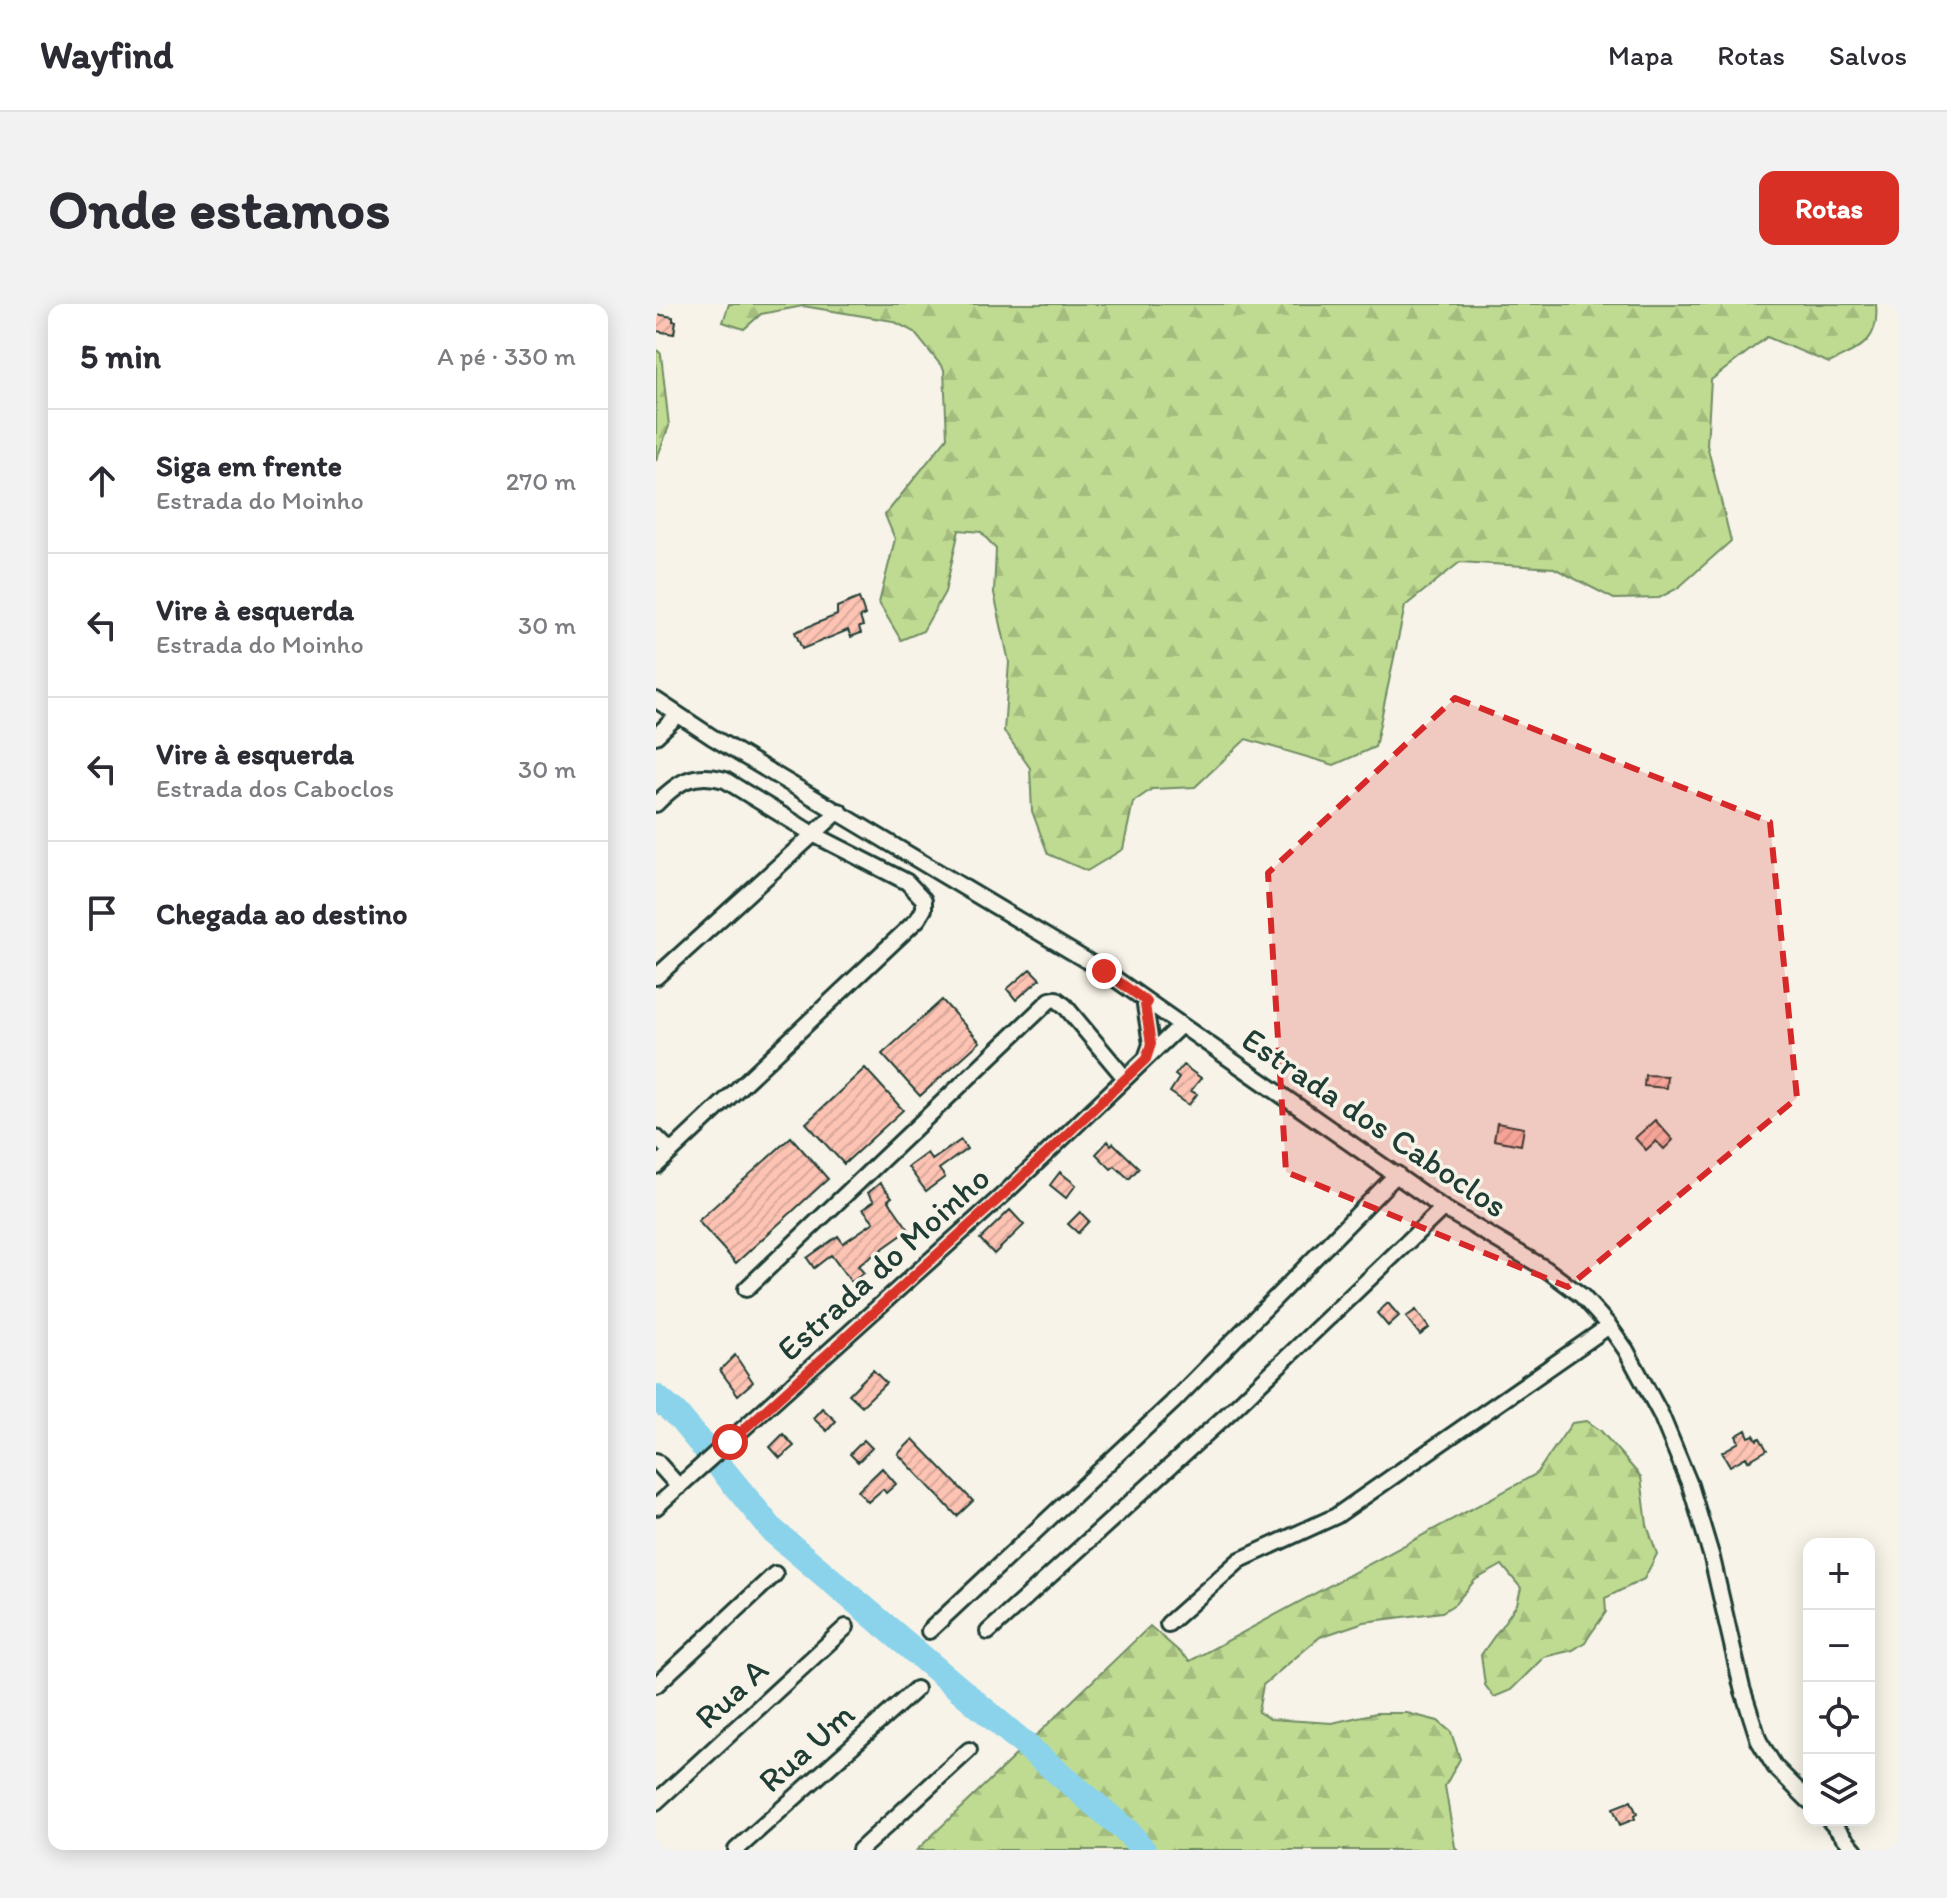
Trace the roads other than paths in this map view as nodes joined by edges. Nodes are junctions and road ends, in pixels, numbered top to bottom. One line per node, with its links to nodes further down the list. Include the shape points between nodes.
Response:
1 (656, 700): 2 (street, Estrada dos Caboclos)
2 (678, 715): 3 (street); 5 (street, Estrada dos Caboclos)
3 (656, 736)
4 (656, 804): 6 (street, via 692,777 711,776)
5 (839, 811): 6 (street); 8 (street, Estrada dos Caboclos)
6 (813, 834): 7 (street); 13 (street, via 907,882 924,900 924,909)
7 (656, 977)
8 (1147, 1002): 9 (street, Estrada dos Caboclos); 10 (street, via 1151,1044)
9 (1180, 1026): 10 (street, Estrada do Moinho); 15 (street, Estrada dos Caboclos)
10 (1146, 1059): 11 (street, Estrada do Moinho)
11 (1125, 1078): 17 (street, via 1065,1006 1050,1000); 20 (street, Estrada do Moinho)
12 (656, 1137): 13 (street)
13 (671, 1152): 14 (street)
14 (656, 1166)
15 (1397, 1174): 16 (street, Estrada dos Caboclos); 25 (street, via 1172,1403)
16 (1443, 1208): 18 (street, Estrada dos Caboclos, via 1546,1269 1582,1296); 26 (street, via 1230,1412)
17 (746, 1289)
18 (1609, 1326): 23 (street, via 1336,1516 1240,1560); 30 (street, Estrada dos Caboclos, via 1661,1415 1690,1485 1759,1741 1775,1767)
19 (656, 1461): 20 (street)
20 (679, 1487): 21 (street, Estrada do Moinho)
21 (656, 1507)
22 (775, 1574): 27 (street)
23 (1168, 1624)
24 (846, 1627): 31 (street, Rua A)
25 (929, 1631)
26 (988, 1632)
27 (656, 1685)
28 (916, 1689): 33 (street, Rua Um)
29 (969, 1750): 34 (street)
30 (1803, 1795)
31 (656, 1802)
32 (1834, 1826): 35 (street)
33 (736, 1850)
34 (860, 1850)
35 (1855, 1850)

